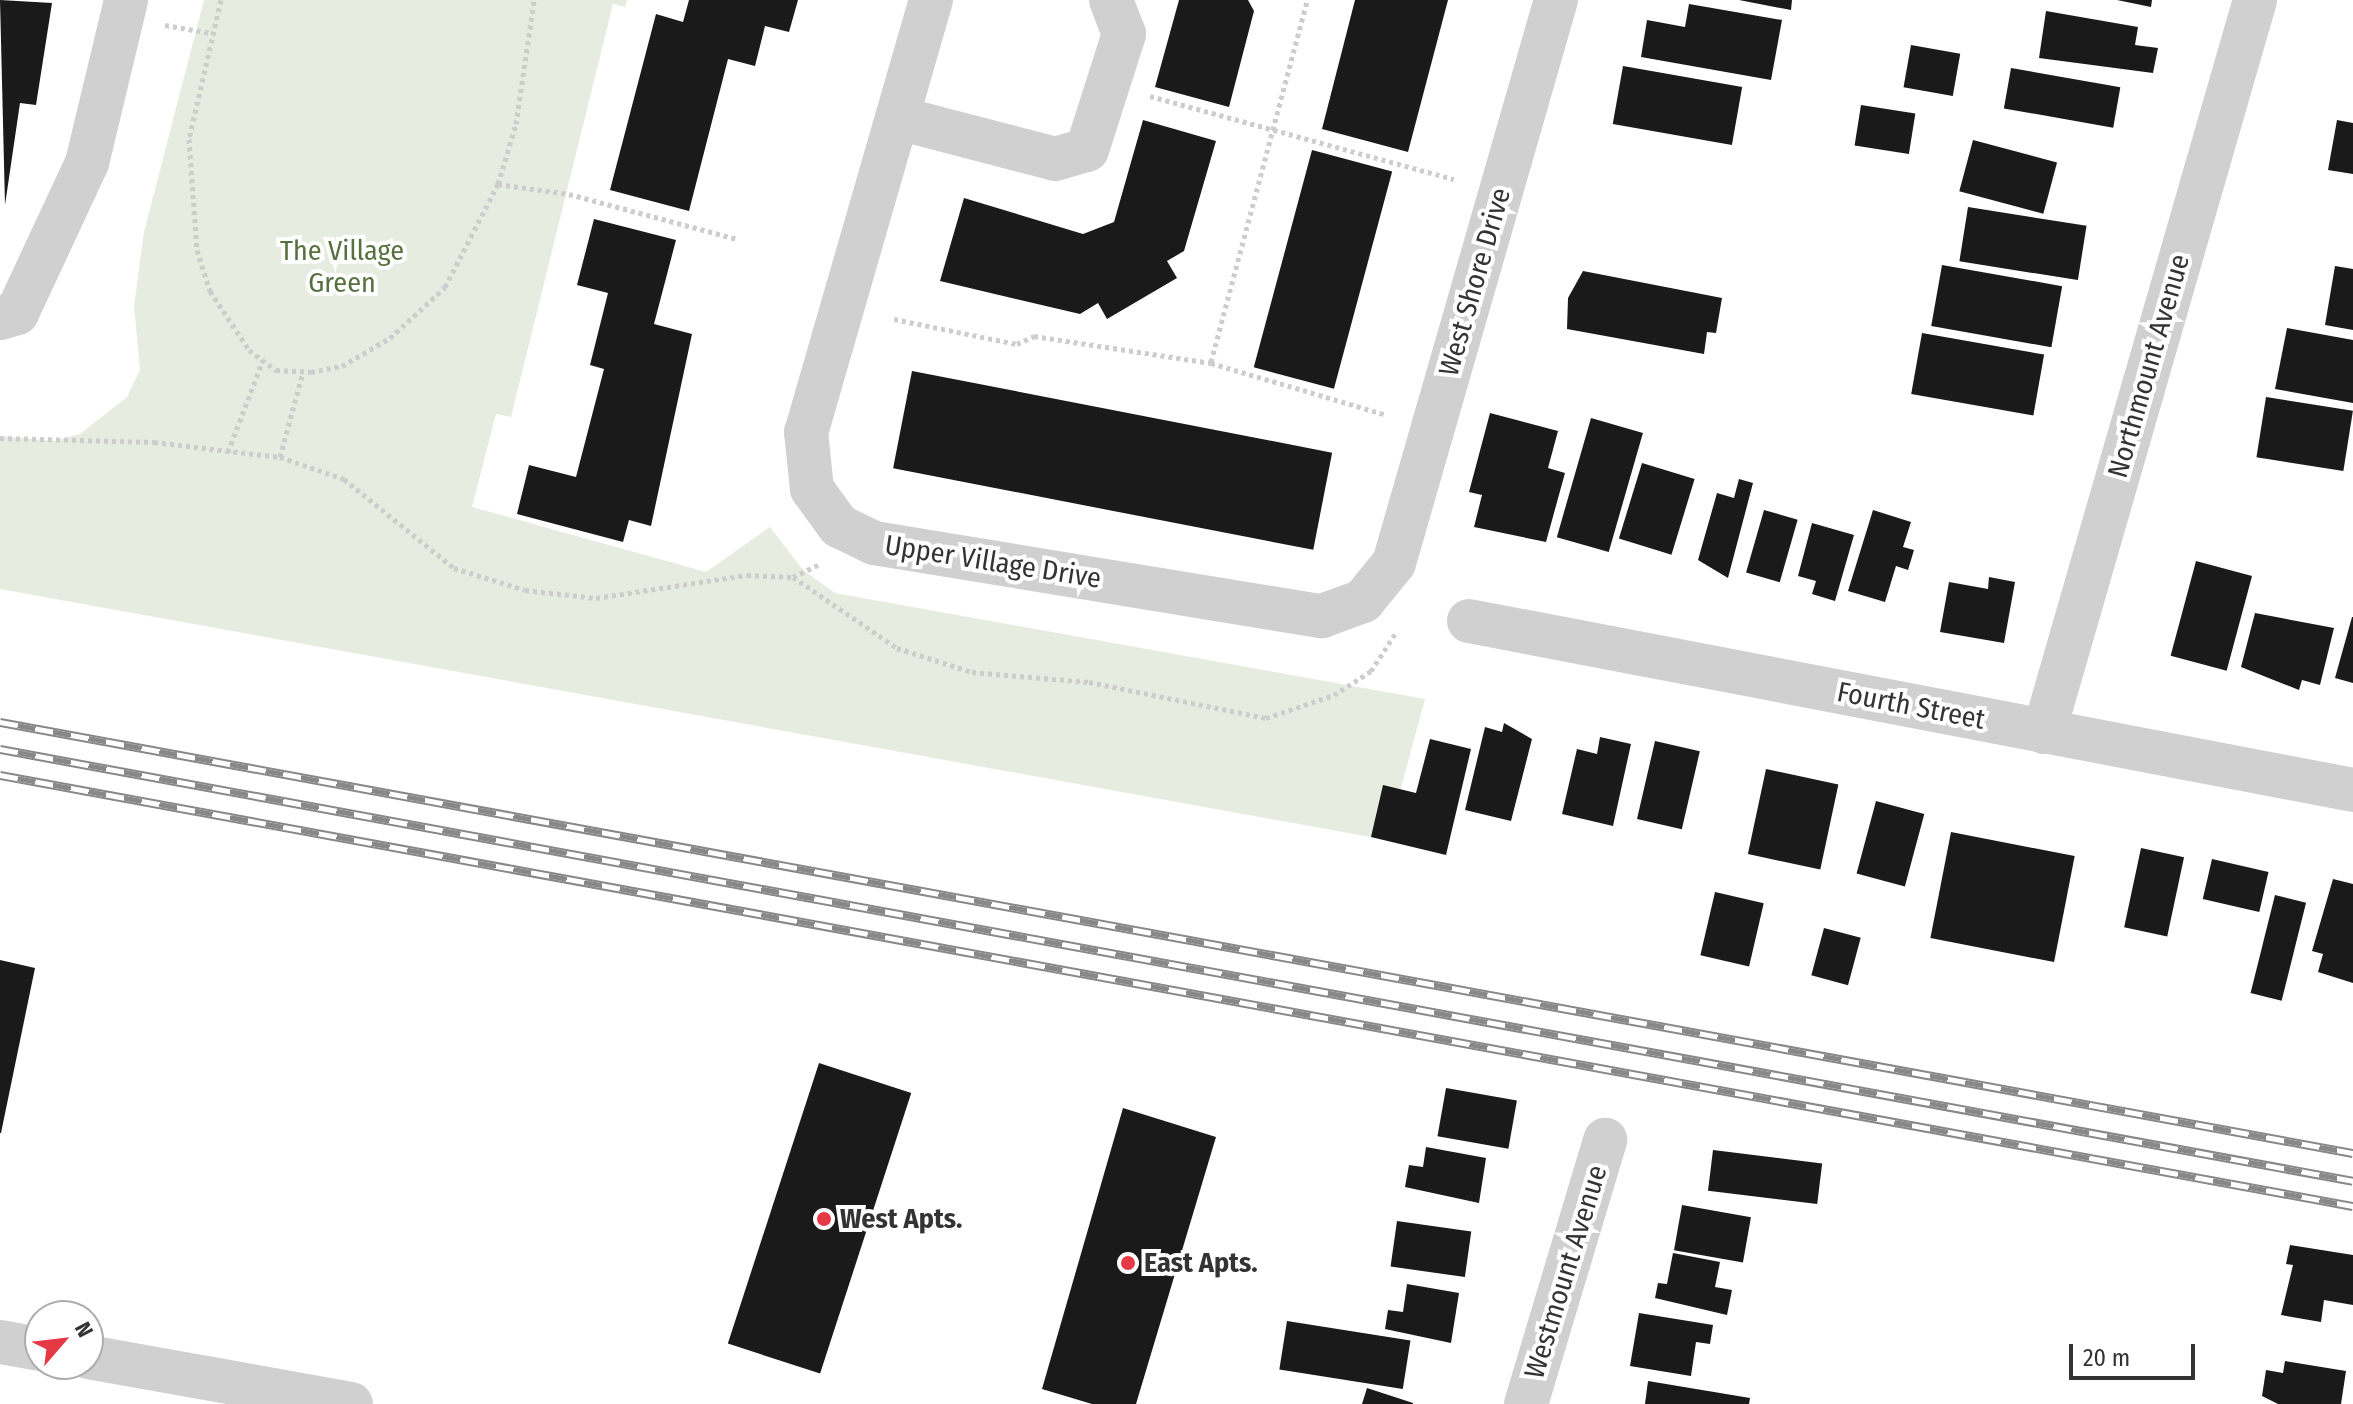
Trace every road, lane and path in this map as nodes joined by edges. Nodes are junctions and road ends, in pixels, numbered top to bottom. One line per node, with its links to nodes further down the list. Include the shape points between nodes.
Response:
1 (126, 0): 15 (street, via 87,163)
2 (221, 0): 17 (path, via 198,83 189,194 210,291 231,329)
3 (534, 0): 13 (path, via 516,124)
4 (931, 0): 10 (street, Upper Village Drive)
5 (1111, 0): 9 (street, via 1124,34)
6 (1307, 0): 11 (path)
7 (1556, 0): 24 (street, West Shore Drive)
8 (2255, 0): 27 (street, Northmount Avenue)
9 (1112, 85): 10 (street, via 1097,137 1071,159); 11 (path)
10 (898, 118): 24 (street, Upper Village Drive, via 806,432 806,481 839,526 874,543 1322,616 1363,601)
11 (1272, 129): 12 (path); 18 (path)
12 (1454, 179)
13 (498, 184): 14 (path, via 569,194); 19 (path, via 445,287 390,338 342,366)
14 (737, 239)
15 (8, 316)
16 (894, 319): 18 (path, via 1017,344 1034,336)
17 (263, 360): 19 (path, via 276,370); 22 (path)
18 (1211, 363): 20 (path)
19 (303, 372): 23 (path)
20 (1386, 415)
21 (0, 438): 22 (path, via 154,442)
22 (228, 452): 23 (path)
23 (280, 457): 25 (path, via 344,479 454,568 525,590 596,598 747,575 793,577 897,648 972,672 1089,682 1266,718 1334,695 1371,671 1388,653)
24 (1394, 563)
25 (1402, 616)
26 (1469, 621): 27 (street, Fourth Street)
27 (2044, 732): 28 (street, Fourth Street)
28 (2353, 790)
29 (1605, 1140): 35 (street, Westmount Avenue)
30 (0, 1342): 31 (street)
31 (24, 1346)
32 (104, 1361): 33 (street)
33 (226, 1393): 34 (street)
34 (351, 1404)
35 (1526, 1404)

